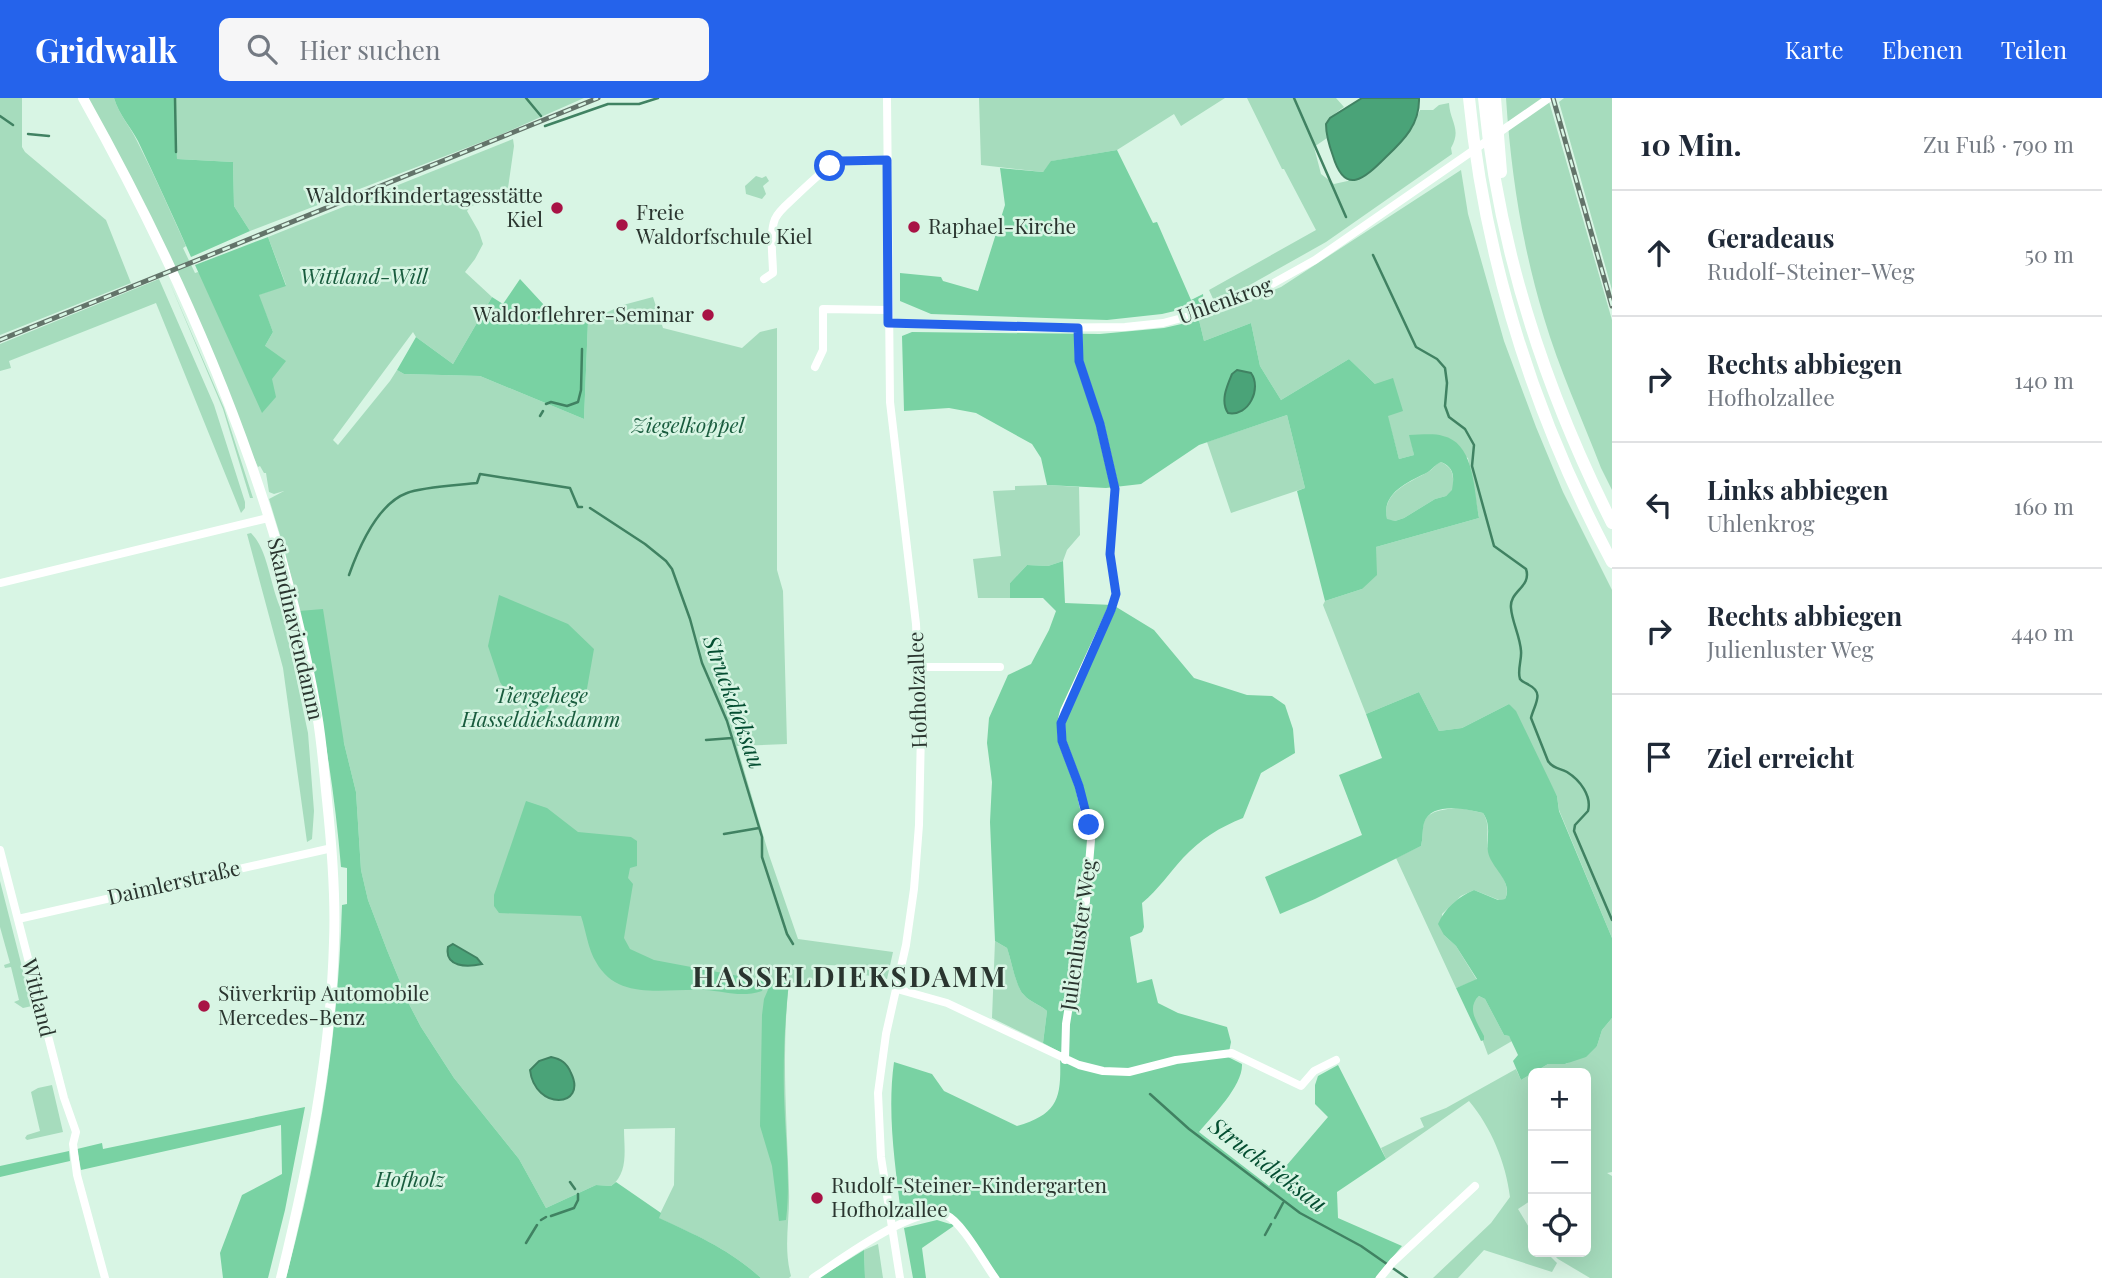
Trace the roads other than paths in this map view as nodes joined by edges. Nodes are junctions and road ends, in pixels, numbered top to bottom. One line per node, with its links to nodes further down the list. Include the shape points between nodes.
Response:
1 (83, 98): 14 (main road, Skandinaviendamm, via 176,282)
2 (887, 98): 7 (street, Hofholzallee)
3 (1469, 98): 16 (highway, via 1481,190 1510,316 1543,412)
4 (1484, 98): 8 (highway, via 1495,189)
5 (1495, 98): 8 (highway)
6 (1549, 98): 12 (street, Uhlenkrog, via 1277,283 1203,313 1163,323)
7 (887, 160): 9 (street, via 833,164 794,198 774,222 773,273); 10 (street, Hofholzallee)
8 (1505, 228): 15 (highway, via 1523,299 1560,407)
9 (764, 279)
10 (888, 310): 11 (street, Hofholzallee); 13 (street, via 822,309 823,350)
11 (888, 323): 12 (street, Uhlenkrog); 18 (street, Hofholzallee, via 891,421)
12 (1078, 328): 24 (street, Julienluster Weg, via 1079,361 1115,489 1110,554 1116,594 1061,723 1062,741 1079,786 1091,839)
13 (815, 368)
14 (268, 518): 17 (street); 20 (main road, Skandinaviendamm, via 292,598 316,708)
15 (1612, 523)
16 (1612, 562)
17 (0, 583)
18 (919, 667): 19 (street); 23 (street, Hofholzallee, via 917,855)
19 (1000, 667)
20 (331, 848): 22 (street, Daimlerstraße); 30 (main road, Skandinaviendamm, via 334,940 326,1056 310,1154)
21 (0, 850): 22 (street, Wittland)
22 (18, 919): 29 (street, Wittland, via 76,1132 77,1175)
23 (897, 989): 24 (street, via 947,1003); 27 (street, Hofholzallee, via 878,1093)
24 (1065, 1060): 25 (street, via 1102,1071 1129,1072 1232,1053 1301,1086 1314,1071)
25 (1336, 1060)
26 (1475, 1186): 28 (street)
27 (892, 1227): 31 (street); 32 (street, Hofholzallee); 33 (street, via 908,1219 947,1215)
28 (1382, 1274)
29 (105, 1278)
30 (281, 1278)
31 (813, 1278)
32 (900, 1278)
33 (995, 1278)

